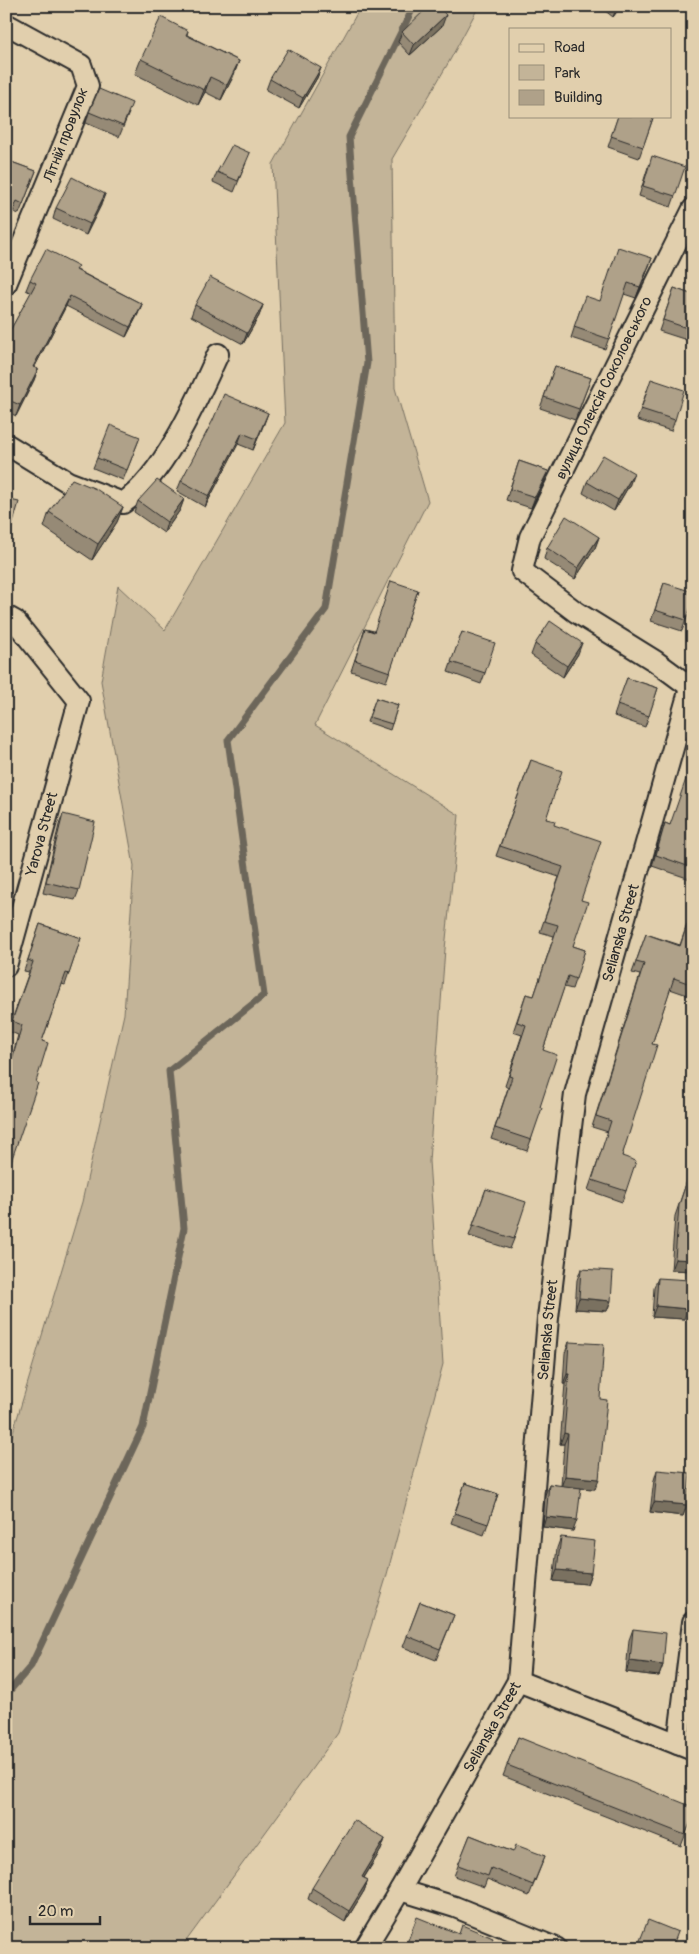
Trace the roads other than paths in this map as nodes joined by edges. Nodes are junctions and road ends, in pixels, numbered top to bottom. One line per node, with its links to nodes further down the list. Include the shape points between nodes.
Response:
1 (6, 24): 3 (street, Літній провулок, via 81,65 88,86)
2 (693, 209): 7 (street, вулиця Олексія Соколовського, via 530,537 522,570 576,612 655,661)
3 (6, 284)
4 (218, 354): 5 (street, via 188,419 157,467 136,494 123,503 68,482)
5 (6, 444)
6 (6, 616): 8 (street, Yarova Street, via 15,620 79,701)
7 (691, 688): 10 (street, Selianska Street, via 575,1094 548,1318)
8 (6, 966)
9 (693, 1622): 11 (street)
10 (518, 1681): 11 (street); 12 (street, Selianska Street)
11 (685, 1747)
12 (400, 1890): 13 (street, Selianska Street); 14 (street, via 455,1907)
13 (364, 1948)
14 (556, 1948)

